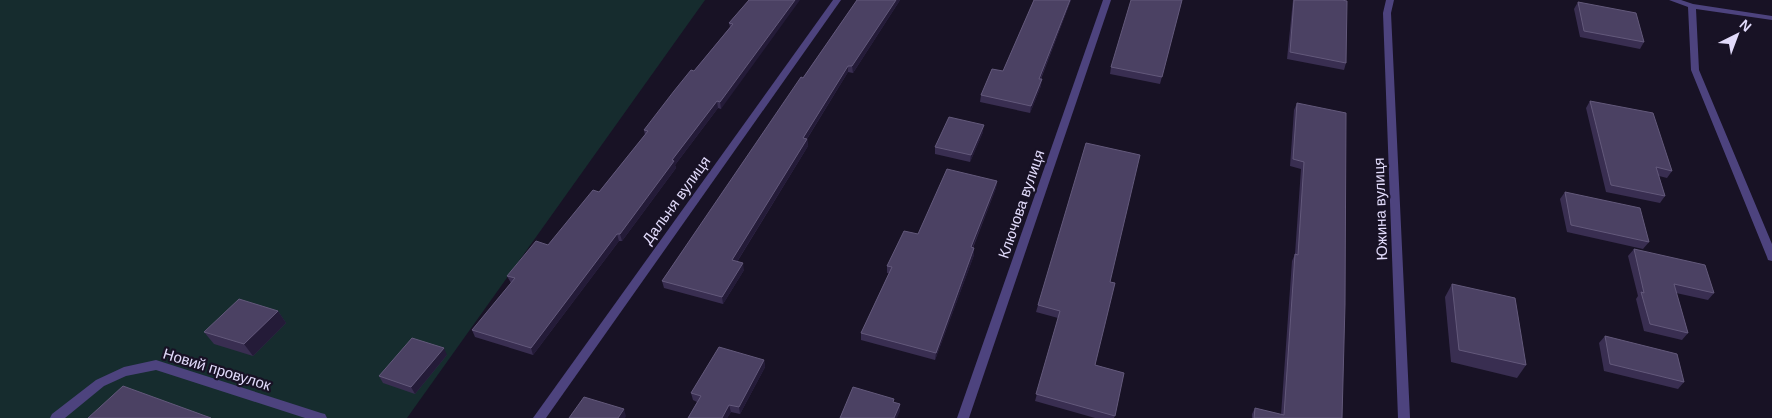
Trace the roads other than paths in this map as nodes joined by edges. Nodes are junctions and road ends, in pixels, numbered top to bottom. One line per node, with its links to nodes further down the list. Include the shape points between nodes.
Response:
1 (837, 0): 10 (street, Дальня вулиця)
2 (1107, 0): 11 (street, Ключова вулиця)
3 (1390, 0): 12 (street, Южина вулиця, via 1387,13)
4 (1673, 0): 5 (street)
5 (1692, 6): 6 (street); 7 (street, via 1695,70)
6 (1772, 18)
7 (1772, 257)
8 (56, 418): 9 (street, Новий провулок, via 100,383 124,372 156,366)
9 (321, 418)
10 (539, 418)
11 (964, 418)
12 (1404, 418)

